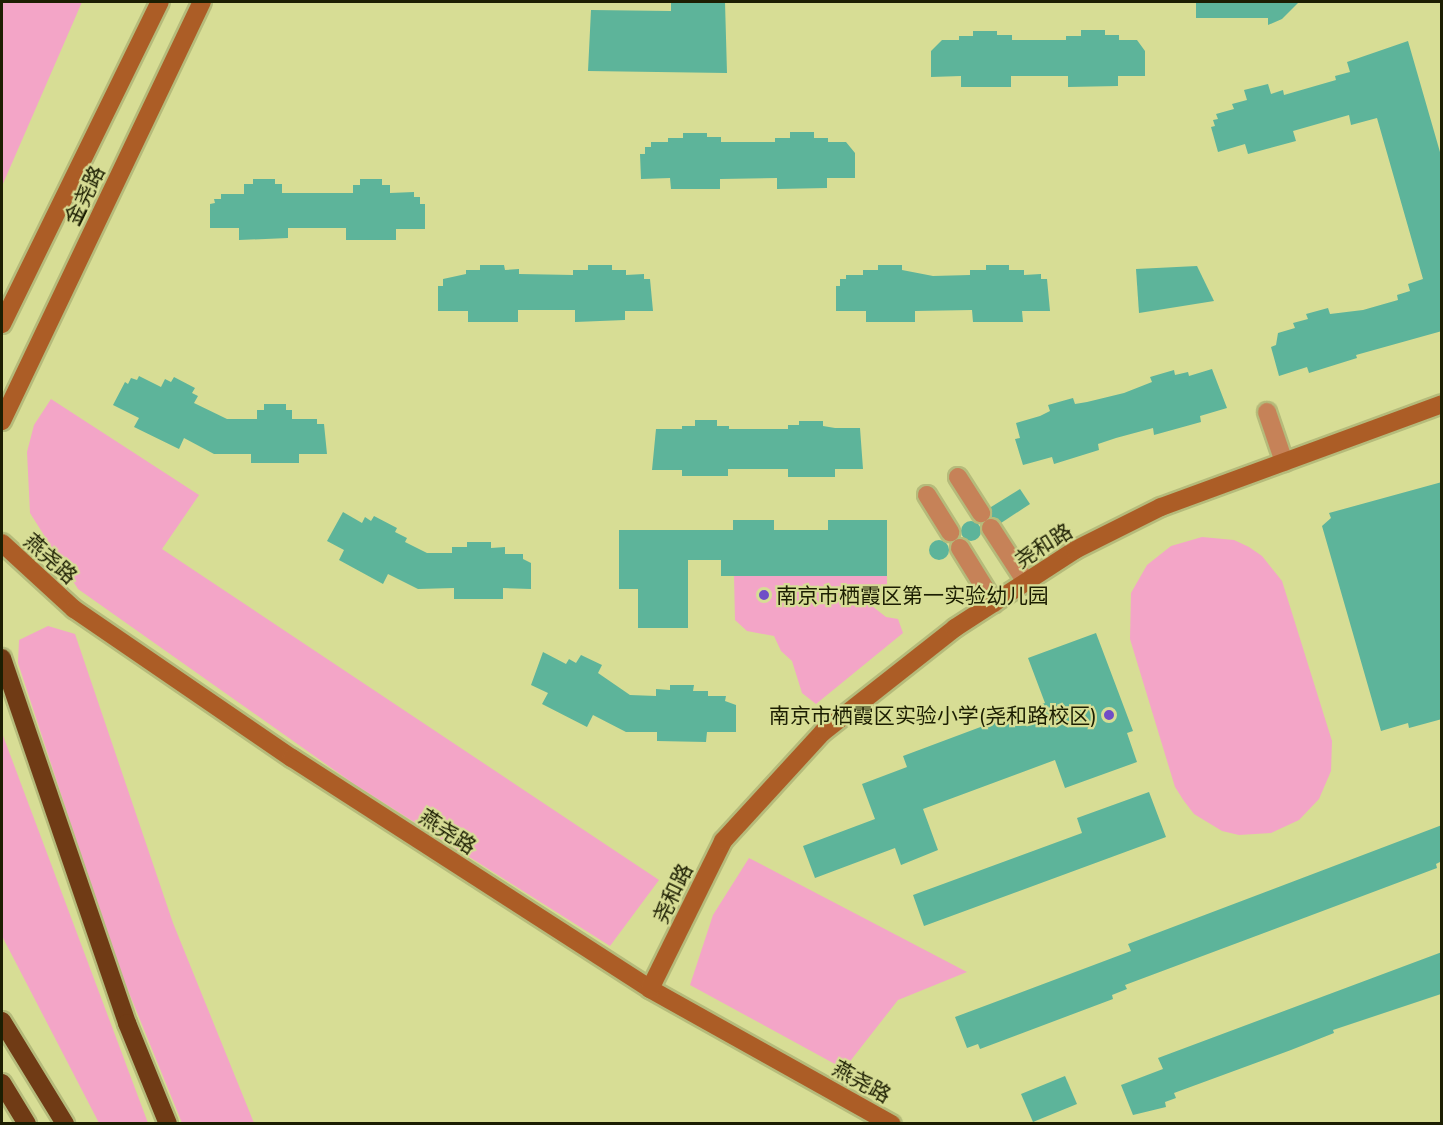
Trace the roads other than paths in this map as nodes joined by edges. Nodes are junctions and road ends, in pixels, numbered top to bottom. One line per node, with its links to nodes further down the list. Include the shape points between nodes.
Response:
1 (160, 2): 3 (main road, 金尧路)
2 (202, 2): 6 (main road, 金尧路)
3 (2, 324)
4 (1442, 404): 7 (main road, 尧和路)
5 (1267, 412): 7 (street)
6 (4, 415)
7 (1284, 462): 13 (main road, 尧和路, via 1161,507 1075,550)
8 (958, 477): 10 (street)
9 (927, 495): 14 (street)
10 (981, 513)
11 (992, 528): 13 (street)
12 (2, 543): 16 (main road, 燕尧路, via 74,609 292,758)
13 (1026, 582): 14 (main road, 尧和路)
14 (994, 603): 16 (main road, 尧和路, via 955,628 823,732 723,841)
15 (2, 658): 21 (highway, via 127,1023)
16 (650, 989): 22 (main road, 燕尧路)
17 (2, 1021): 20 (highway)
18 (2, 1083): 19 (highway)
19 (27, 1124)
20 (65, 1124)
21 (168, 1124)
22 (892, 1124)

